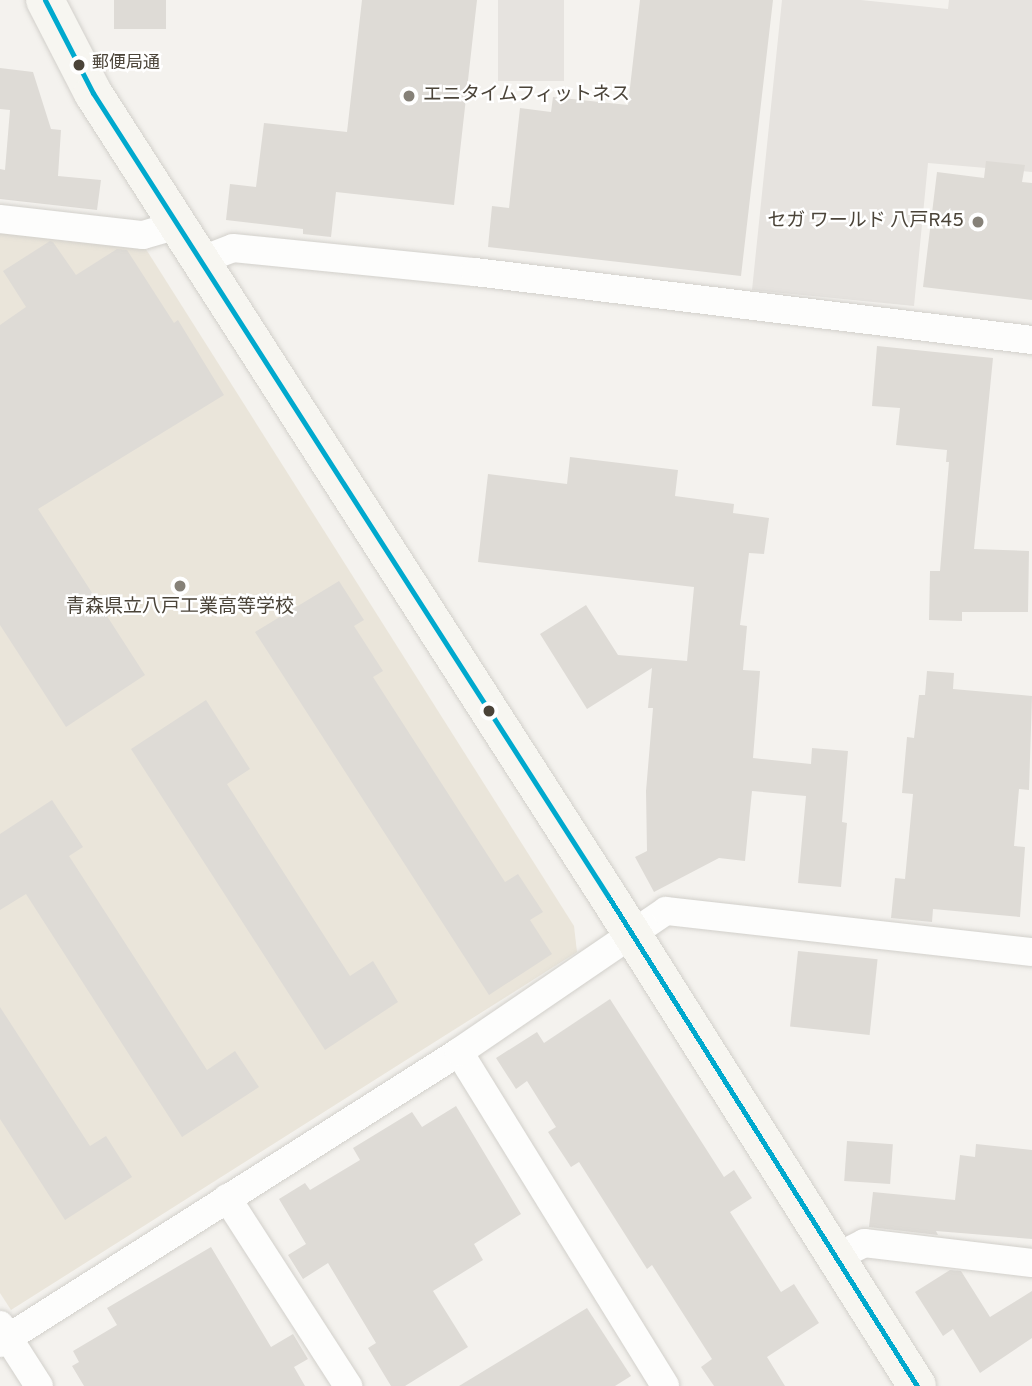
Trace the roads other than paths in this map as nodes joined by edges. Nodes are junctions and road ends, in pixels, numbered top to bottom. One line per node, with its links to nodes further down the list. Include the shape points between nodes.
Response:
1 (45, 0): 3 (street, via 93,93)
2 (0, 219): 3 (street, via 143,235)
3 (179, 225): 4 (street)
4 (202, 260): 5 (street, via 233,248 475,272); 6 (street)
5 (1032, 340)
6 (632, 935): 7 (street, via 666,911); 8 (street); 10 (street)
7 (1032, 952)
8 (458, 1052): 9 (street); 15 (street)
9 (227, 1198): 12 (street); 14 (street)
10 (835, 1258): 11 (street, via 864,1243); 16 (street)
11 (1032, 1263)
12 (3, 1335): 13 (street)
13 (39, 1386)
14 (348, 1386)
15 (665, 1386)
16 (916, 1386)

